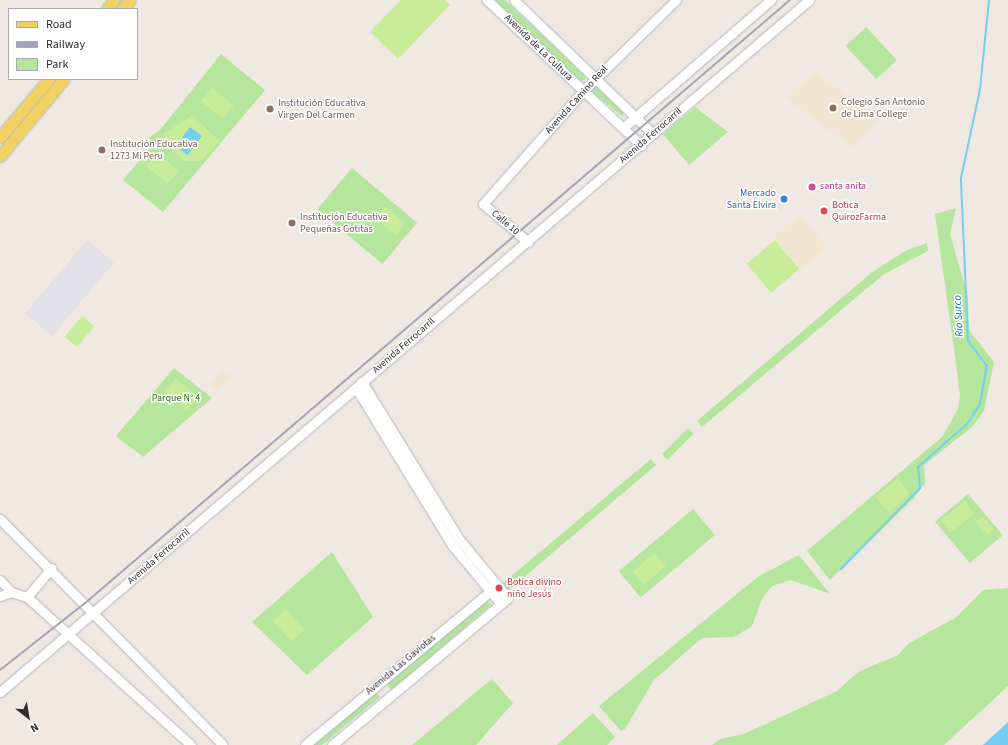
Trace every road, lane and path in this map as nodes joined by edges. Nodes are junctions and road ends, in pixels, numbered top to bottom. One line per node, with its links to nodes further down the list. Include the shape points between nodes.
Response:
1 (114, 0): 8 (main road)
2 (130, 0): 9 (main road)
3 (487, 0): 13 (street, Avenida de La Cultura)
4 (514, 0): 10 (street, Avenida de La Cultura)
5 (676, 0): 10 (street, Avenida Camino Real)
6 (771, 0): 14 (street)
7 (809, 0): 16 (street, Avenida Ferrocarril)
8 (107, 8)
9 (123, 8)
10 (595, 78): 13 (street, Avenida Camino Real); 14 (street, Avenida de La Cultura)
11 (48, 80): 17 (main road)
12 (63, 80): 19 (main road)
13 (582, 91): 15 (street, Avenida de La Cultura); 20 (street, Avenida Camino Real)
14 (636, 117): 15 (street); 16 (street, Avenida de La Cultura)
15 (623, 128): 18 (street, Avenida de La Cultura)
16 (653, 134): 18 (street, Avenida Ferrocarril)
17 (0, 137)
18 (641, 145): 21 (street, Avenida Ferrocarril)
19 (0, 156)
20 (483, 204): 21 (street, Calle 10)
21 (528, 242): 22 (street, Avenida Ferrocarril)
22 (359, 385): 26 (street, via 459,539); 30 (street, Avenida Ferrocarril)
23 (0, 519): 24 (street)
24 (51, 568): 29 (street); 30 (street)
25 (0, 580): 27 (street)
26 (494, 588): 35 (street, Avenida Las Gaviotas); 36 (street, Avenida Las Gaviotas, via 504,601)
27 (11, 592): 28 (street); 29 (street)
28 (0, 596)
29 (27, 597): 31 (street)
30 (92, 614): 31 (street, Avenida Ferrocarril); 34 (street)
31 (69, 634): 32 (street, Avenida Ferrocarril); 33 (street)
32 (0, 692)
33 (191, 745)
34 (223, 745)
35 (305, 745)
36 (332, 745)

